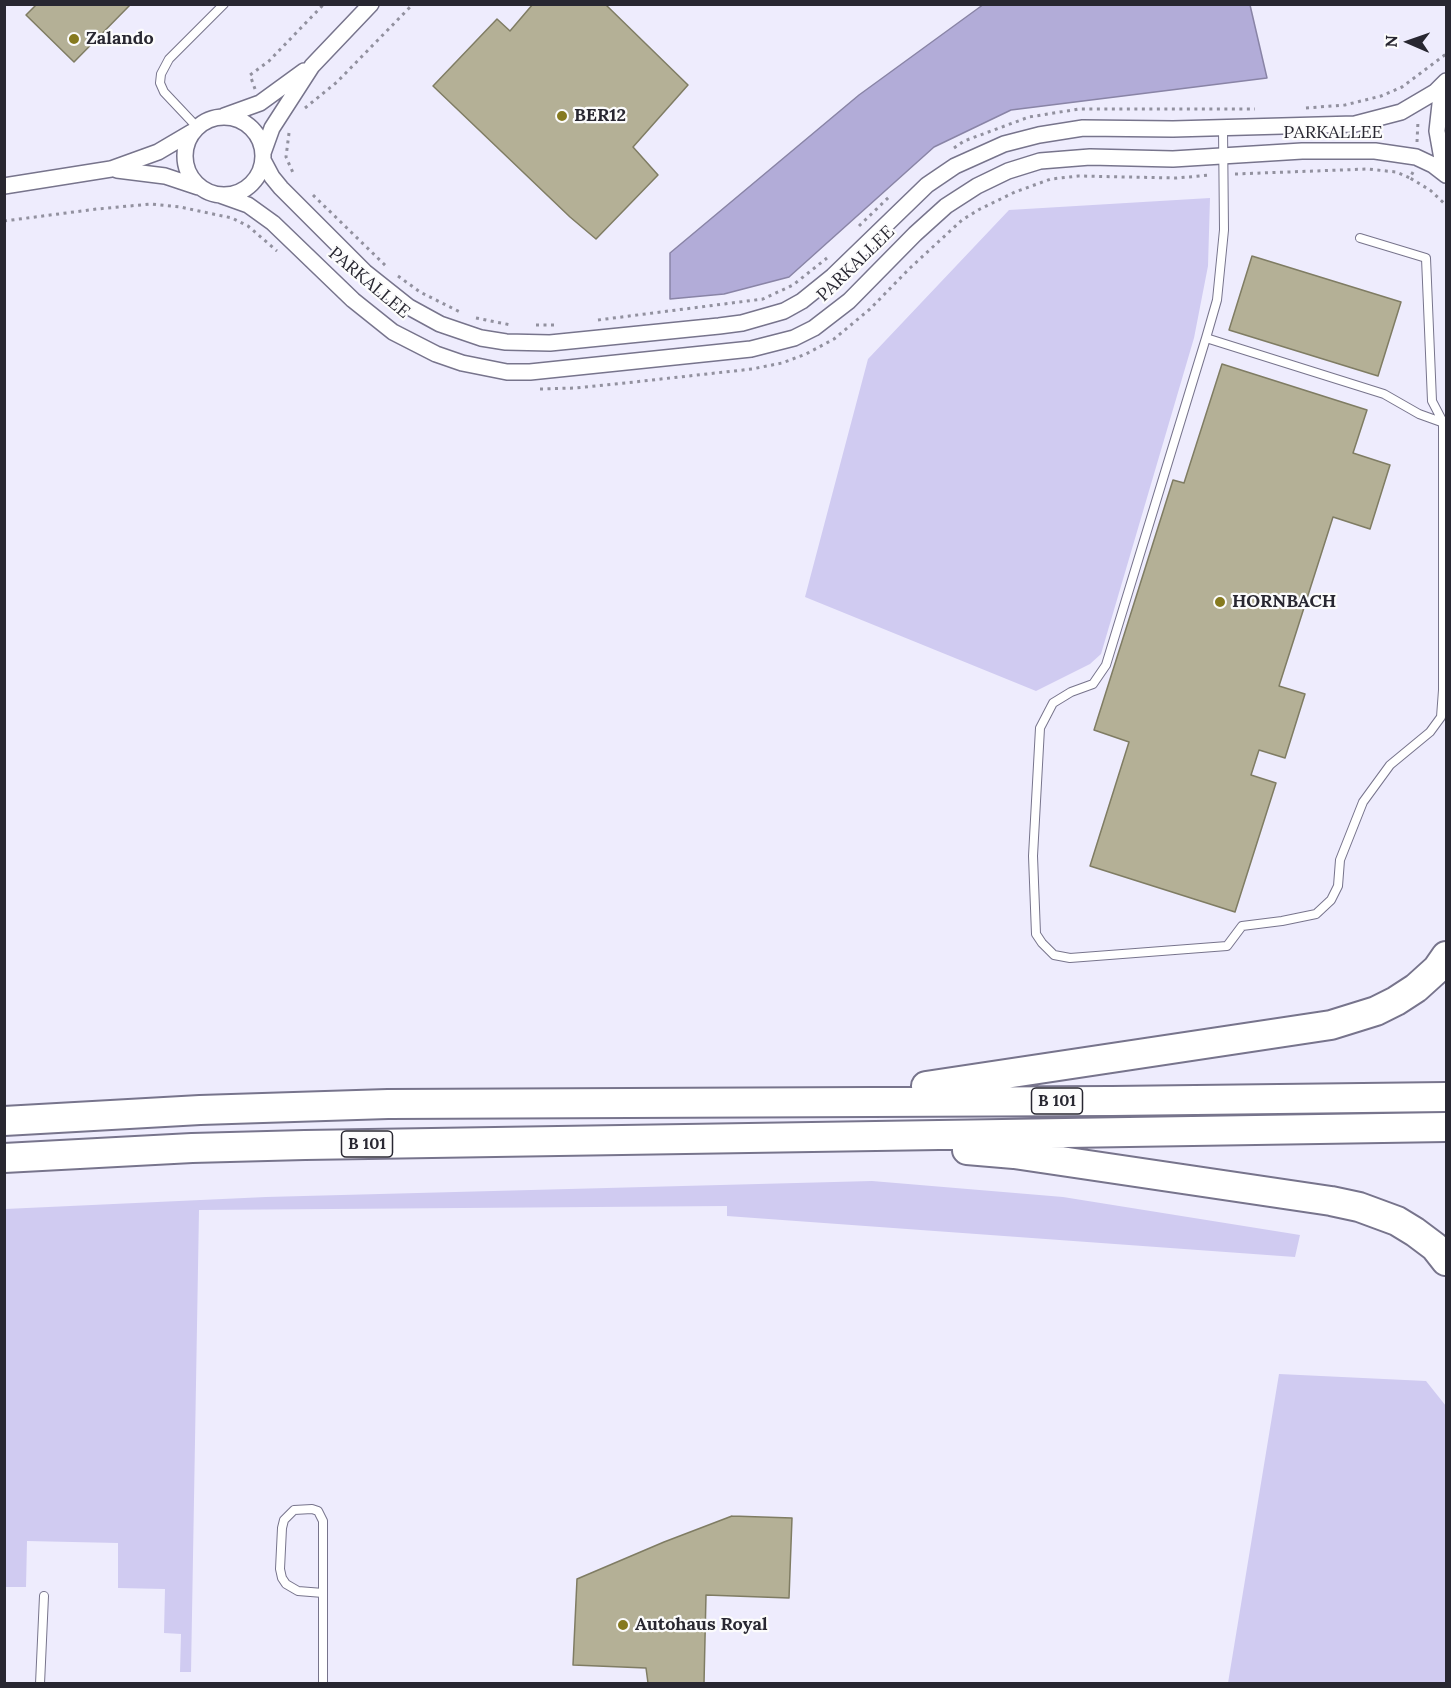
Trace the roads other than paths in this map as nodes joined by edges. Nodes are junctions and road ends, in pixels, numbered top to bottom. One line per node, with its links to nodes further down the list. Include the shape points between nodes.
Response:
1 (224, 4): 8 (lane, via 169,59 161,74 164,92)
2 (371, 4): 3 (street)
3 (312, 66): 6 (street, via 260,103); 10 (street, via 285,119 272,128)
4 (1446, 81): 7 (street, PARKALLEE, via 1406,109 1370,122)
5 (1446, 88): 11 (street, via 1437,131)
6 (224, 117): 8 (street, PARKALLEE); 10 (street, PARKALLEE, via 251,127 260,139)
7 (1223, 128): 9 (lane); 10 (street, PARKALLEE, via 1083,128 1004,144 955,166 927,185 833,276 784,311 742,323 550,343 506,342 471,335 409,307 365,272 281,188)
8 (196, 129): 12 (street, PARKALLEE, via 158,152); 15 (street, via 187,144 186,159 190,174)
9 (1225, 156): 13 (street, PARKALLEE, via 1302,151 1392,152 1424,160); 15 (street, PARKALLEE, via 1040,161 1008,171 946,206 849,302 794,338 741,350 530,372 507,372 462,363 393,332 353,300 273,223 248,205); 17 (lane, via 1224,230 1217,300)
10 (263, 157): 15 (street, via 259,174 249,186 235,193)
11 (1446, 168)
12 (111, 169): 14 (street, PARKALLEE); 15 (street, PARKALLEE, via 165,176)
13 (1446, 175)
14 (4, 186)
15 (213, 193)
16 (1360, 238): 18 (lane, via 1426,258 1432,401)
17 (1206, 338): 18 (lane, via 1384,394 1419,414); 18 (lane, via 1106,665 1094,684 1053,703 1040,728 1033,856 1036,934 1054,955 1070,958 1227,946 1242,926 1316,914 1331,900 1338,886 1340,860 1364,802 1390,765 1430,732 1441,717)
18 (1445, 423)
19 (1446, 956): 21 (highway, via 1416,988 1396,1001 1331,1025 947,1084)
20 (1438, 1097): 21 (highway, B 101)
21 (685, 1102): 22 (highway, B 101, via 290,1107)
22 (4, 1121)
23 (1438, 1127): 24 (highway, B 101)
24 (749, 1137): 25 (highway, B 101, via 192,1148); 26 (highway, via 1014,1154 1331,1201 1397,1221 1435,1247)
25 (4, 1158)
26 (1446, 1261)
27 (323, 1593): 27 (lane, via 324,1521 312,1509 294,1510 282,1528 282,1578 298,1591); 30 (lane)
28 (44, 1596): 29 (lane)
29 (40, 1683)
30 (323, 1683)

